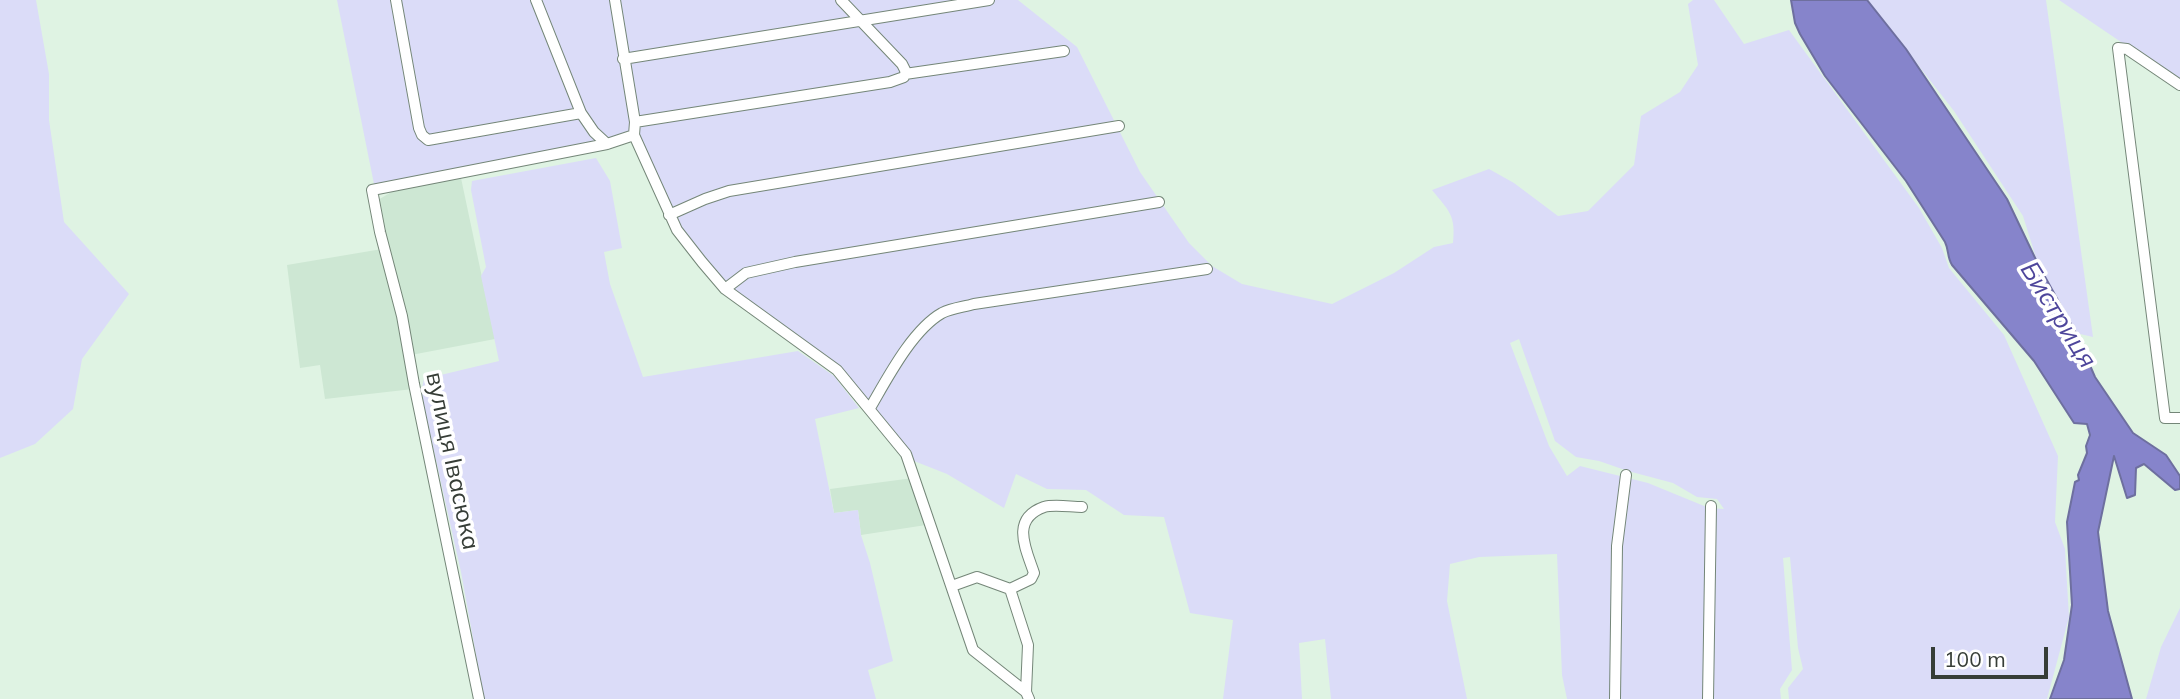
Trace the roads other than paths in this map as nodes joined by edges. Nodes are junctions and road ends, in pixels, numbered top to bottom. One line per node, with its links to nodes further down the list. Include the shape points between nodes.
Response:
1 (396, 0): 11 (street, via 419,128 428,140)
2 (536, 0): 11 (street)
3 (615, 0): 8 (street)
4 (841, 0): 6 (street)
5 (989, 0): 6 (street)
6 (861, 21): 8 (street); 9 (street, via 902,64)
7 (1064, 51): 9 (street)
8 (624, 59): 12 (street)
9 (905, 74): 12 (street, via 890,82)
10 (2180, 85): 21 (street, via 2118,48 2165,418)
11 (582, 113): 15 (street)
12 (635, 122): 14 (street)
13 (1119, 126): 17 (street, via 729,191)
14 (634, 135): 15 (street); 17 (street)
15 (607, 144): 28 (street, вулиця Івасюка, via 372,190)
16 (1159, 202): 19 (street, via 795,262 746,273)
17 (669, 215): 19 (street)
18 (1207, 268): 20 (street, via 946,311 908,346)
19 (725, 289): 20 (street, via 837,370)
20 (870, 408): 25 (street, via 910,461)
21 (2180, 418)
22 (1626, 475): 29 (street, via 1617,546)
23 (1711, 506): 30 (street)
24 (1082, 508): 26 (street, via 1045,507 1027,518 1023,541 1034,572 1031,579)
25 (952, 586): 26 (street, via 977,577); 27 (street, via 973,650)
26 (1010, 590): 27 (street, via 1028,645)
27 (1027, 696)
28 (479, 699)
29 (1615, 699)
30 (1708, 699)

